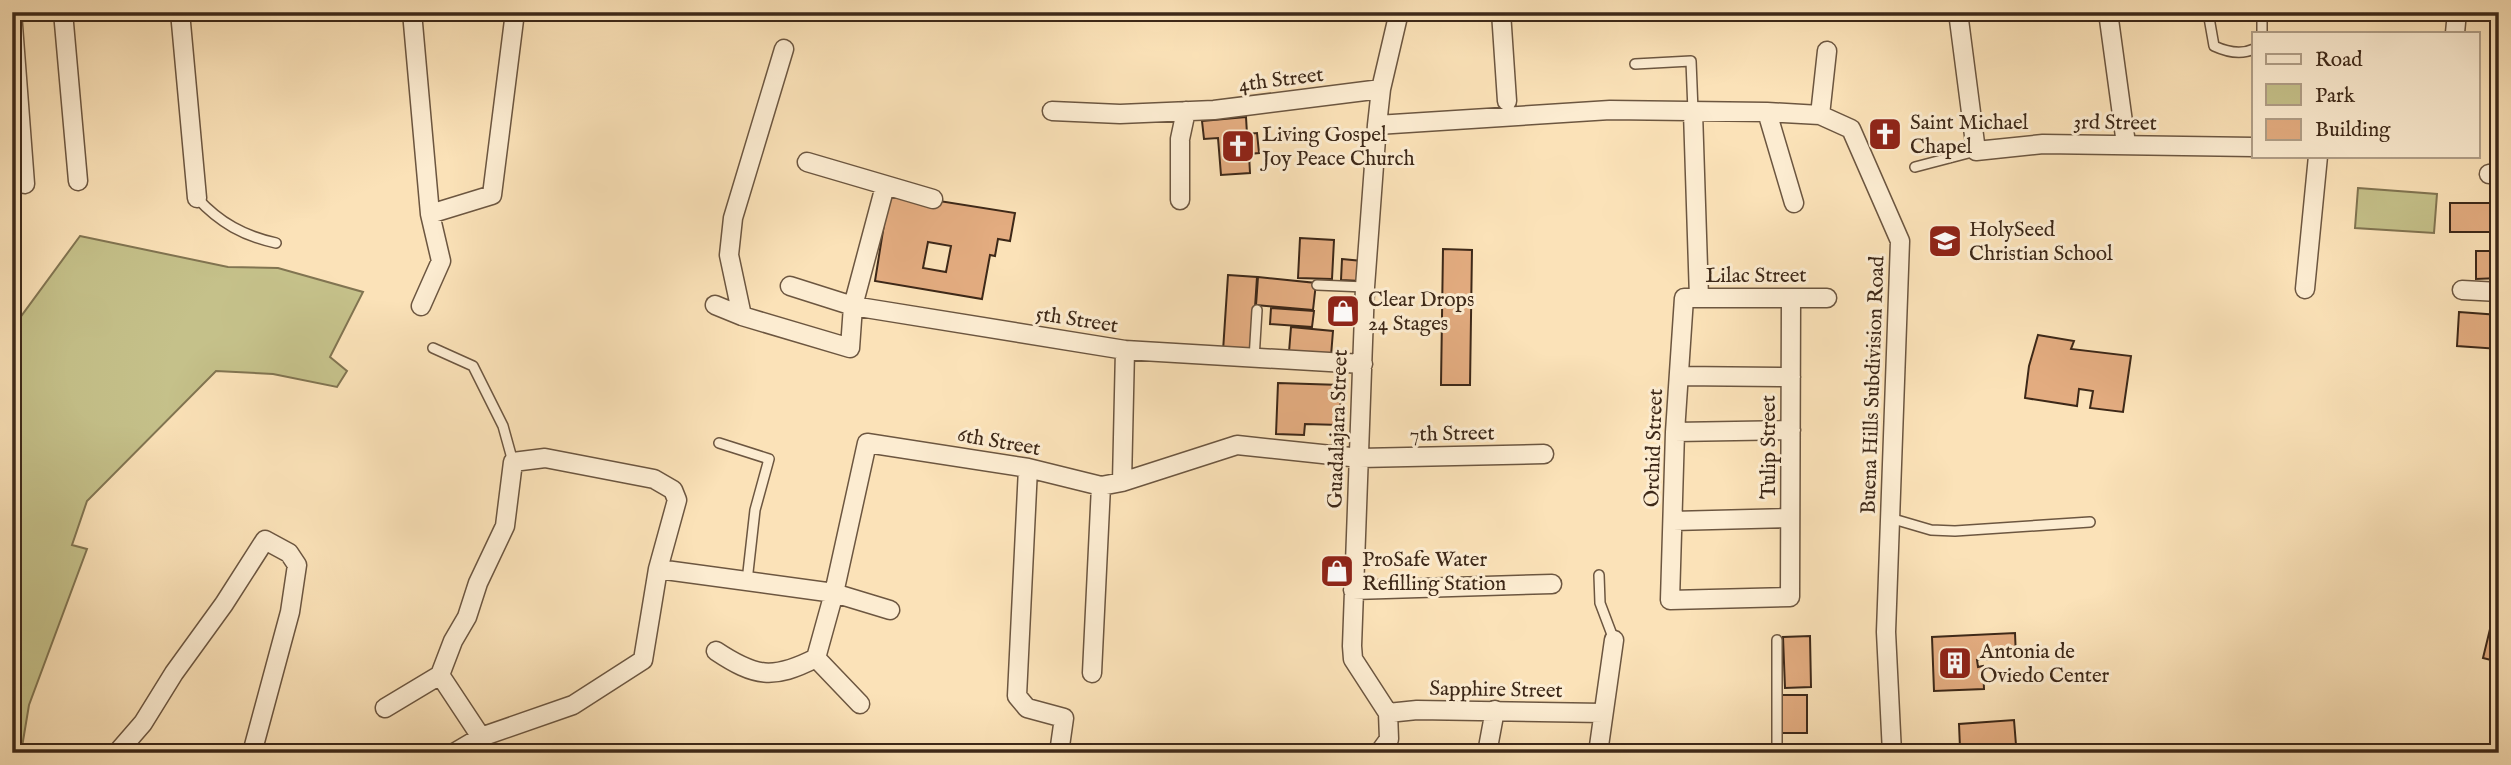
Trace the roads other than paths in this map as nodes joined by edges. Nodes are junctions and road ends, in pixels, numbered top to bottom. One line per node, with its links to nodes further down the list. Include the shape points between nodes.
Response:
1 (12, 12): 34 (street)
2 (63, 12): 33 (street)
3 (180, 12): 36 (street)
4 (412, 12): 40 (street)
5 (515, 12): 40 (street, via 492,195)
6 (1399, 12): 19 (street, Guadalajara Street)
7 (1501, 12): 20 (street)
8 (1958, 12): 29 (street)
9 (2108, 12): 27 (street)
10 (2208, 12): 16 (lane, via 2214,46 2227,52)
11 (2262, 12): 13 (lane)
12 (2457, 12): 14 (street)
13 (2262, 32)
14 (2455, 32)
15 (784, 50): 55 (street, via 733,218 729,255)
16 (2252, 50)
17 (1827, 51): 25 (street)
18 (1635, 64): 23 (lane, via 1691,61)
19 (1381, 89): 21 (street, 4th Street); 26 (street, Guadalajara Street)
20 (1507, 101)
21 (1186, 110): 22 (street, 4th Street, via 1120,114); 38 (street, via 1180,139)
22 (1052, 111)
23 (1693, 112): 24 (street, Buena Hills Subdivision Road); 26 (street, Buena Hills Subdivision Road, via 1611,110); 48 (street, Orchid Street)
24 (1768, 112): 25 (street, Buena Hills Subdivision Road); 39 (street)
25 (1821, 115): 72 (street, Buena Hills Subdivision Road, via 1851,129 1900,241)
26 (1377, 125): 44 (street, Guadalajara Street)
27 (2126, 144): 28 (street, 3rd Street); 29 (street, 3rd Street, via 2043,144)
28 (2252, 147)
29 (1976, 151): 32 (lane)
30 (2318, 158): 45 (street)
31 (807, 162): 35 (street)
32 (1915, 167)
33 (78, 181)
34 (25, 184)
35 (885, 187): 37 (street); 53 (street)
36 (197, 198): 41 (lane, via 212,214 250,237)
37 (933, 200)
38 (1180, 201)
39 (1794, 203)
40 (430, 214): 52 (street, via 441,261)
41 (276, 243)
42 (1317, 285): 44 (lane)
43 (790, 286): 53 (street, 5th Street)
44 (1365, 287): 59 (street, Guadalajara Street)
45 (2305, 289)
46 (2462, 290): 47 (street)
47 (2499, 292)
48 (1691, 298): 49 (street, Lilac Street); 60 (street, Orchid Street)
49 (1791, 298): 50 (street, Lilac Street); 61 (street, Tulip Street)
50 (1827, 298)
51 (715, 305): 55 (street)
52 (421, 306)
53 (853, 306): 55 (street, via 850,348); 57 (street, 5th Street)
54 (1257, 310): 58 (lane)
55 (742, 316)
56 (432, 348): 67 (lane, via 473,366 503,426)
57 (1125, 350): 58 (street, 5th Street); 69 (street)
58 (1254, 359): 59 (street, 5th Street)
59 (1363, 363): 66 (street, Guadalajara Street)
60 (1679, 376): 61 (street); 63 (street, Orchid Street)
61 (1791, 377): 62 (street, Tulip Street)
62 (1791, 430): 63 (street); 71 (street, Tulip Street)
63 (1675, 432): 73 (street, Orchid Street)
64 (719, 443): 77 (lane, via 769,459 755,510)
65 (1544, 454): 66 (street, 7th Street)
66 (1360, 458): 69 (street, 6th Street, via 1237,445); 79 (street, Guadalajara Street)
67 (513, 462): 75 (street, via 545,458 664,483 677,500); 88 (street, via 505,526)
68 (1028, 468): 70 (street, 6th Street); 80 (street, 6th Street, via 867,443); 98 (street, via 1017,696 1027,708 1064,718)
69 (1122, 482): 70 (street, 6th Street)
70 (1101, 486): 87 (street)
71 (1790, 518): 73 (street); 81 (street, Tulip Street, via 1790,597)
72 (1891, 518): 74 (lane, via 1931,530); 103 (street, Buena Hills Subdivision Road, via 1886,632)
73 (1673, 521): 81 (street, Orchid Street)
74 (2090, 523)
75 (658, 569): 77 (street); 94 (street, via 643,660 573,705)
76 (1599, 575): 83 (lane, via 1600,603)
77 (747, 582): 80 (street)
78 (1552, 584): 79 (street)
79 (1353, 590): 92 (street, Guadalajara Street, via 1353,659)
80 (834, 593): 82 (street); 86 (street, 6th Street)
81 (1670, 600)
82 (890, 610)
83 (1614, 640): 93 (street)
84 (1777, 640): 102 (lane)
85 (716, 651): 86 (street, via 742,669 757,673 795,669)
86 (816, 659): 89 (street)
87 (1092, 673)
88 (440, 675): 90 (street); 94 (street)
89 (860, 704)
90 (385, 708)
91 (1495, 710): 92 (street, Sapphire Street); 93 (street, Sapphire Street); 100 (street)
92 (1388, 713): 99 (street, via 1388,739)
93 (1603, 713): 101 (street)
94 (481, 737): 97 (street)
95 (117, 753): 96 (street, via 143,723 265,540 289,552 297,565 290,612)
96 (252, 753)
97 (454, 753)
98 (1059, 753)
99 (1379, 753)
100 (1487, 753)
101 (1598, 753)
102 (1777, 753)
103 (1892, 753)

